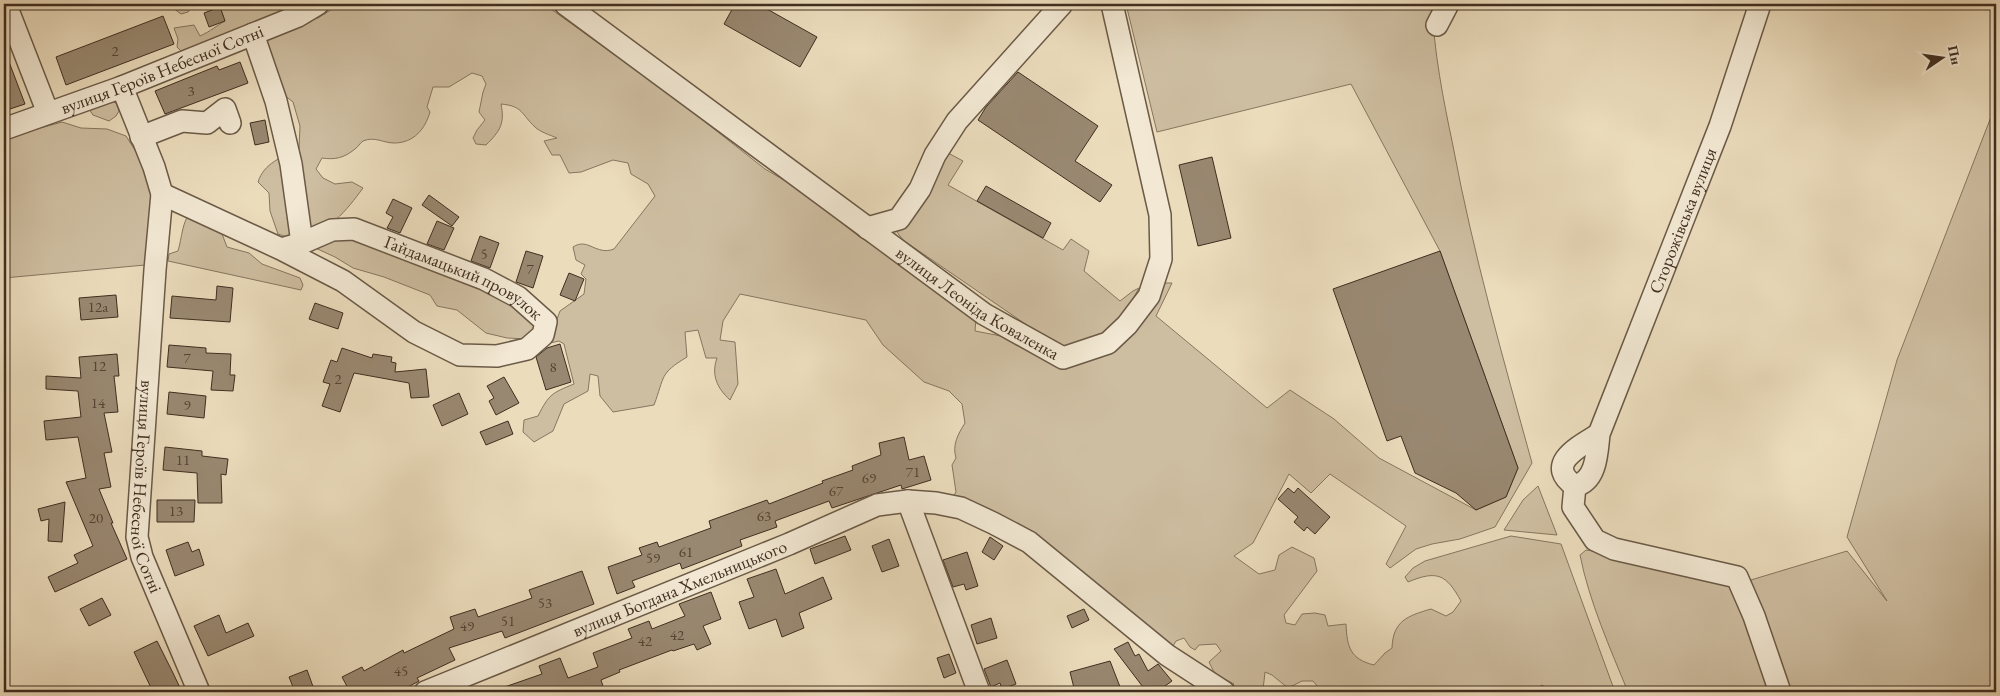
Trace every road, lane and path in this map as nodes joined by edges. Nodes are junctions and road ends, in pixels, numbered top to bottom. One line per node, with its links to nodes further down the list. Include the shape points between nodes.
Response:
1 (318, 4): 9 (street, вулиця Героїв Небесної Сотні, via 298,16)
2 (565, 4): 16 (street, вулиця Леоніда Коваленка)
3 (1062, 4): 16 (street, via 956,120 920,189 900,219)
4 (1112, 4): 16 (street, вулиця Леоніда Коваленка, via 1160,215 1161,259 1149,296 1127,325 1108,342 1064,358 984,314)
5 (1448, 4): 8 (street)
6 (1760, 4): 19 (street, Сторожівська вулиця, via 1720,126)
7 (4, 6): 11 (street)
8 (1438, 25)
9 (253, 34): 10 (street, вулиця Героїв Небесної Сотні); 17 (street, via 276,102 291,164)
10 (122, 87): 11 (street, вулиця Героїв Небесної Сотні); 14 (street)
11 (48, 113): 13 (street, вулиця Героїв Небесної Сотні)
12 (230, 123): 14 (street, via 225,109 207,123 182,121)
13 (4, 129)
14 (141, 137): 15 (street)
15 (162, 194): 18 (street, Гайдамацький провулок); 22 (street, вулиця Героїв Небесної Сотні, via 137,536 142,557)
16 (867, 228)
17 (302, 243): 18 (street, Гайдамацький провулок); 18 (street, Гайдамацький провулок, via 332,230 354,228 484,279 518,297 546,322 543,335 527,349 497,356 460,354 414,332 343,281)
18 (281, 249)
19 (1599, 434): 20 (street, Сторожівська вулиця, via 1592,471 1582,484); 20 (street, via 1572,451 1564,461 1567,480)
20 (1575, 486): 26 (street, via 1573,507 1595,540 1614,549 1737,577)
21 (908, 501): 23 (street, вулиця Богдана Хмельницького, via 877,505); 24 (street); 25 (street, вулиця Богдана Хмельницького, via 961,508 1029,542 1167,655)
22 (199, 692)
23 (425, 692)
24 (979, 692)
25 (1224, 692)
26 (1780, 692)

